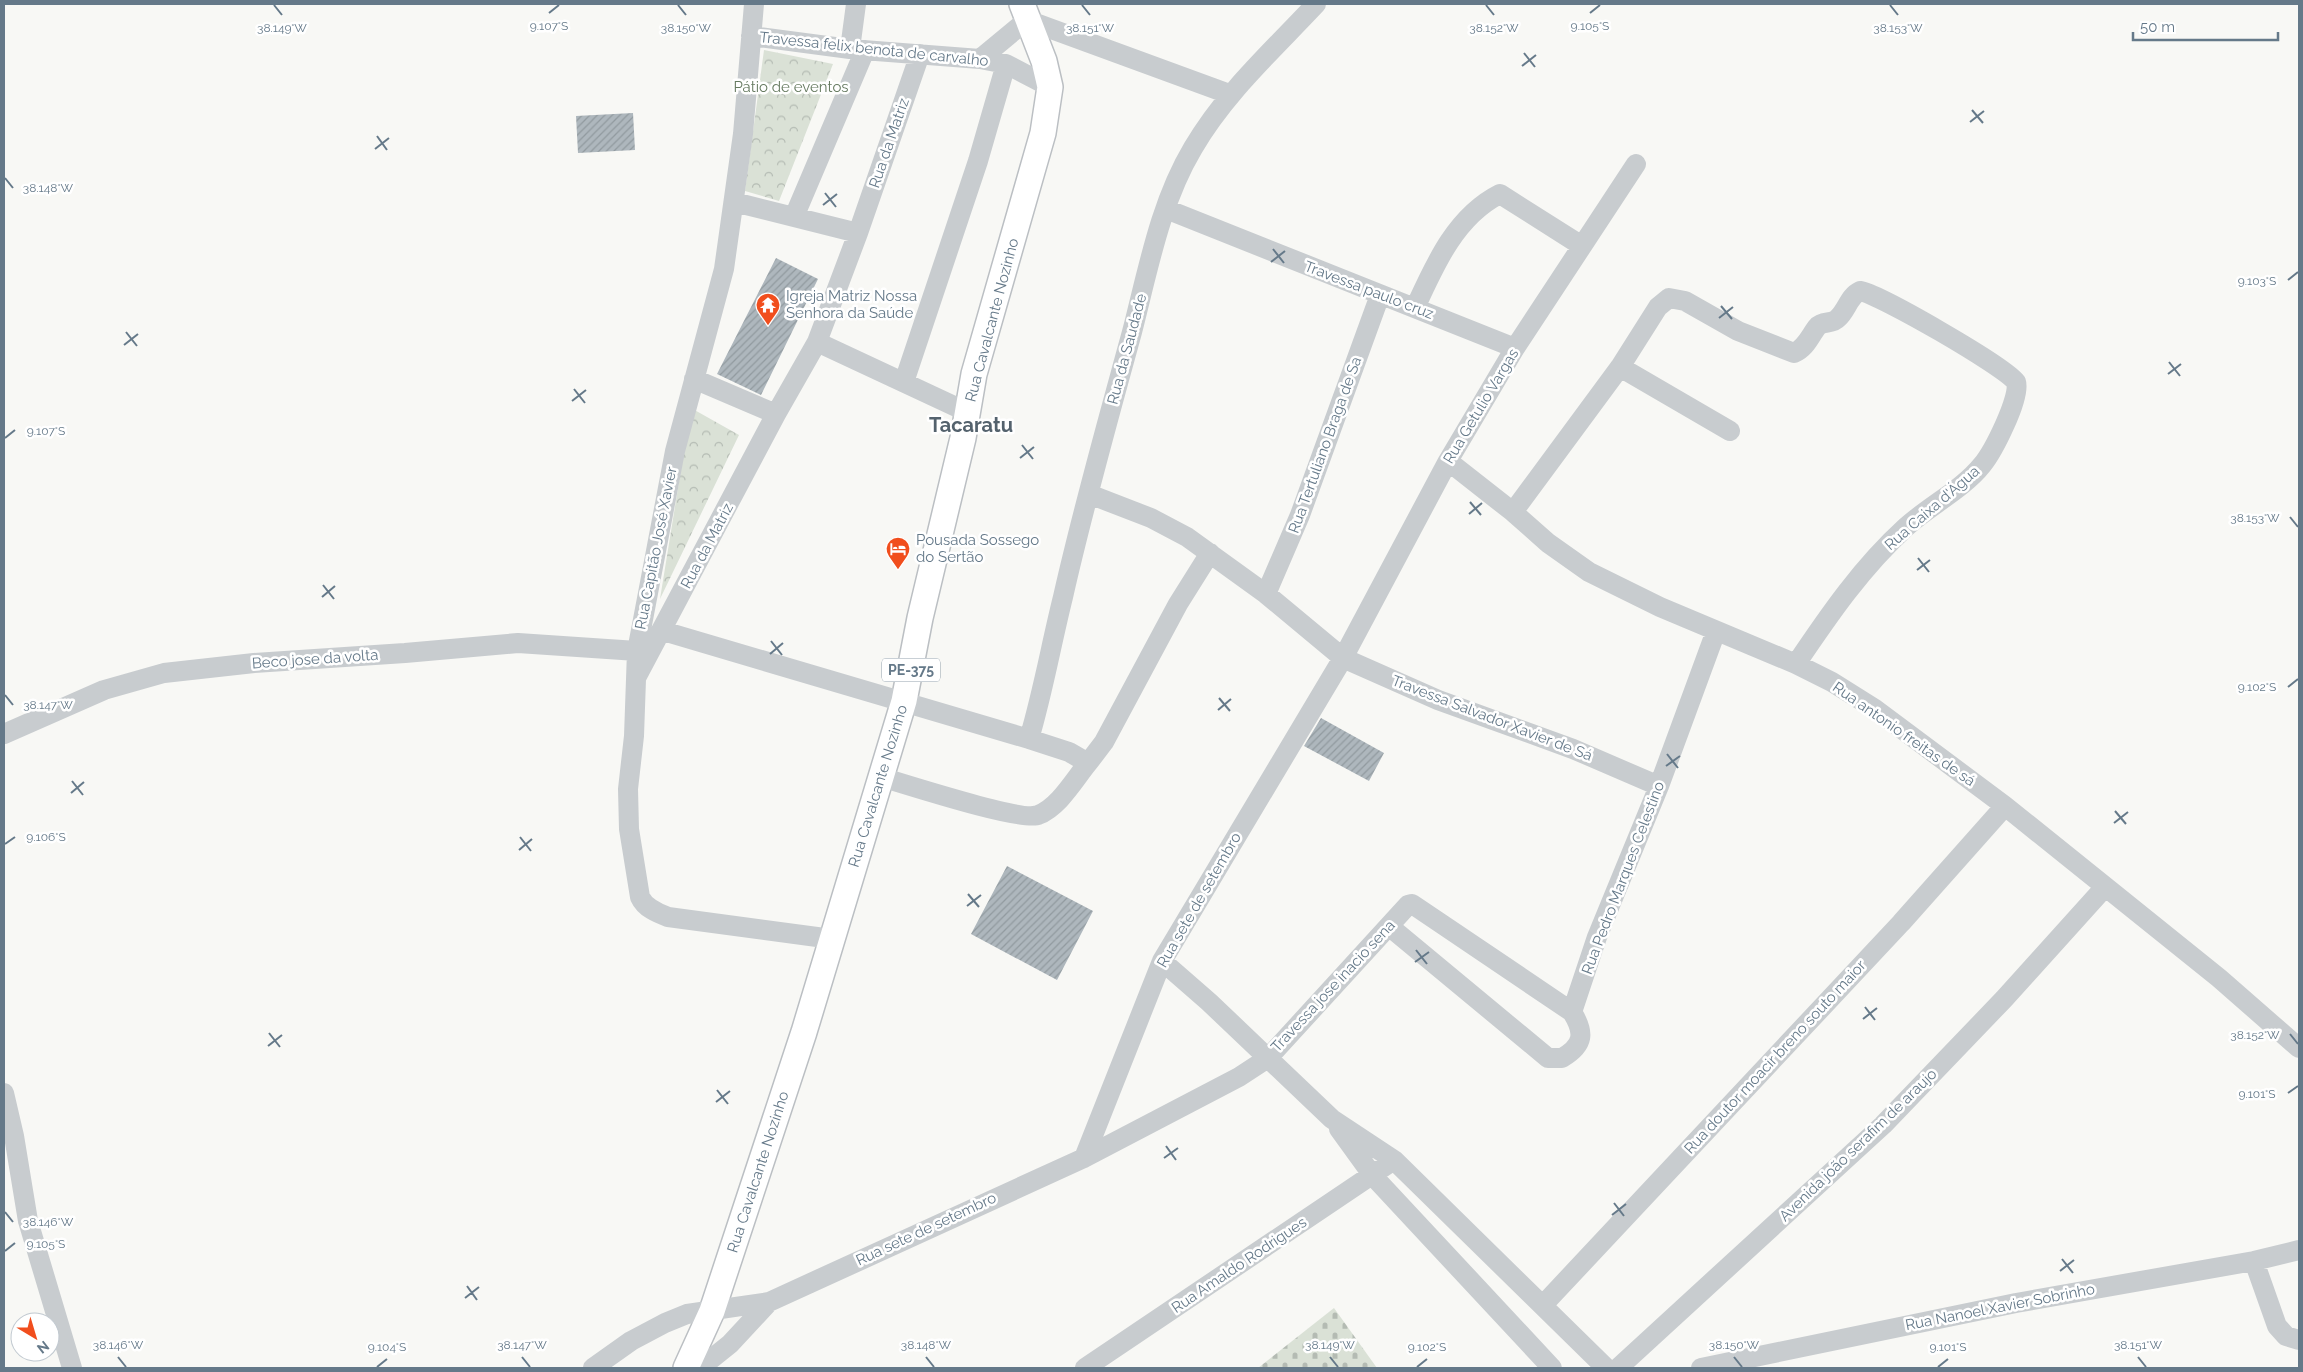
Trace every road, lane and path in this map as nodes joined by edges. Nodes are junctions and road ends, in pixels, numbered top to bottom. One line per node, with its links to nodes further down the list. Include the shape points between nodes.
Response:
1 (754, 4): 5 (street, Rua Capitão José Xavier)
2 (856, 4): 6 (street)
3 (1316, 4): 11 (street, Rua da Saudade)
4 (1025, 12): 8 (street); 10 (main road, Rua Cavalcante Nozinho / PE-375, via 1044,61); 11 (street)
5 (752, 36): 6 (street, Travessa felix benota de carvalho); 13 (street, Rua Capitão José Xavier, via 744,134)
6 (858, 50): 7 (street, Travessa felix benota de carvalho); 15 (street)
7 (920, 54): 8 (street, Travessa felix benota de carvalho); 16 (street, Rua da Matriz)
8 (980, 59): 9 (street, Travessa felix benota de carvalho)
9 (1006, 64): 10 (street, Travessa felix benota de carvalho); 24 (street, via 978,161)
10 (1050, 87): 25 (main road, Rua Cavalcante Nozinho / PE-375, via 1044,134 974,374)
11 (1229, 94): 14 (street, Rua da Saudade, via 1192,148)
12 (1636, 164): 17 (street, Rua Getulio Vargas)
13 (734, 202): 15 (street); 23 (street, Rua Capitão José Xavier, via 724,269)
14 (1166, 209): 18 (street, Travessa paulo cruz); 29 (street, Rua da Saudade)
15 (794, 217): 16 (street)
16 (858, 233): 20 (street, Rua da Matriz)
17 (1582, 246): 19 (street, via 1500,194 1485,202 1460,227 1439,256); 21 (street, Rua Getulio Vargas)
18 (1380, 295): 19 (street, Travessa paulo cruz); 32 (street, Rua Tertuliano Braga de Sa, via 1300,515)
19 (1415, 308): 21 (street, Travessa paulo cruz)
20 (817, 342): 24 (street); 26 (street, Rua da Matriz)
21 (1516, 348): 28 (street, Rua Getulio Vargas)
22 (1620, 367): 27 (street); 30 (street); 37 (street, Rua Caixa d'Água, via 1661,304 1669,298 1685,300 1738,331 1794,353 1821,324 1837,320 1855,293 1862,291 1956,341 2016,382 2017,392 1994,447 1982,466 1906,527 1880,553 1838,602)
23 (694, 379): 26 (street); 35 (street, Rua Capitão José Xavier, via 675,450)
24 (904, 382): 25 (street)
25 (967, 412): 39 (main road, Rua Cavalcante Nozinho / PE-375)
26 (776, 414): 33 (street, Rua da Matriz)
27 (1730, 431)
28 (1448, 461): 30 (street, Rua antonio freitas de sá); 36 (street, Rua Getulio Vargas)
29 (1089, 494): 31 (street, Travessa Salvador Xavier de Sá, via 1151,518); 41 (street, Rua da Saudade)
30 (1513, 512): 34 (street, Rua antonio freitas de sá, via 1548,543 1589,572)
31 (1210, 553): 32 (street, Travessa Salvador Xavier de Sá); 42 (street, via 1178,604 1104,742)
32 (1266, 594): 36 (street, Travessa Salvador Xavier de Sá)
33 (663, 631): 38 (street, Rua da Matriz); 39 (street)
34 (1716, 631): 37 (street, Rua antonio freitas de sá); 44 (street, Rua Pedro Marques Celestino)
35 (637, 651): 38 (street, Rua Capitão José Xavier); 40 (street, Beco jose da volta, via 518,643 164,673 104,690)
36 (1344, 658): 44 (street, Travessa Salvador Xavier de Sá, via 1438,700 1573,749); 49 (street, Rua sete de setembro)
37 (1796, 664): 45 (street, Rua antonio freitas de sá, via 1875,709)
38 (637, 676): 48 (street, Rua Capitão José Xavier, via 628,790 633,864 642,903 668,917)
39 (904, 701): 41 (street); 43 (main road, Rua Cavalcante Nozinho / PE-375)
40 (4, 734)
41 (1029, 739): 42 (street, via 1069,752)
42 (1088, 763): 43 (street, via 1049,809 1032,817)
43 (881, 777): 48 (main road, Rua Cavalcante Nozinho / PE-375)
44 (1659, 786): 50 (street, Rua Pedro Marques Celestino, via 1597,937)
45 (2005, 806): 46 (street, Rua antonio freitas de sá); 63 (street, Rua doutor moacir breno souto maior, via 1901,923)
46 (2105, 887): 51 (street, Rua antonio freitas de sá, via 2220,978); 73 (street, Avenida joão serafim de araujo, via 2004,999 1883,1125)
47 (1394, 921): 50 (street, via 1403,909 1412,904); 50 (street, via 1548,1058 1562,1058 1580,1039 1581,1028); 52 (street, Travessa jose inacio sena)
48 (832, 939): 64 (main road, Rua Cavalcante Nozinho / PE-375)
49 (1162, 961): 52 (street); 55 (street, Rua sete de setembro)
50 (1572, 1012)
51 (2299, 1048)
52 (1268, 1058): 54 (street); 55 (street, Rua sete de setembro, via 1239,1077)
53 (4, 1093): 66 (street, via 28,1222)
54 (1332, 1119): 56 (street); 57 (street)
55 (1084, 1158): 62 (street, Rua sete de setembro)
56 (1394, 1160): 57 (street, Rua Amaldo Rodrigues); 60 (street)
57 (1373, 1176): 61 (street); 70 (street, Rua Amaldo Rodrigues)
58 (2299, 1250): 59 (street, Rua Nanoel Xavier Sobrinho)
59 (2254, 1261): 65 (street, via 2277,1326 2286,1336); 74 (street, Rua Nanoel Xavier Sobrinho, via 2016,1303)
60 (1505, 1269): 61 (street); 63 (street)
61 (1480, 1291): 71 (street)
62 (770, 1302): 64 (street); 69 (street, via 730,1344)
63 (1544, 1305): 72 (street)
64 (712, 1312): 67 (street, via 687,1314 665,1323 631,1341); 68 (main road, PE-375)
65 (2299, 1340)
66 (72, 1368)
67 (593, 1368)
68 (686, 1368)
69 (700, 1368)
70 (1085, 1368)
71 (1552, 1368)
72 (1606, 1368)
73 (1618, 1368)
74 (1701, 1368)

